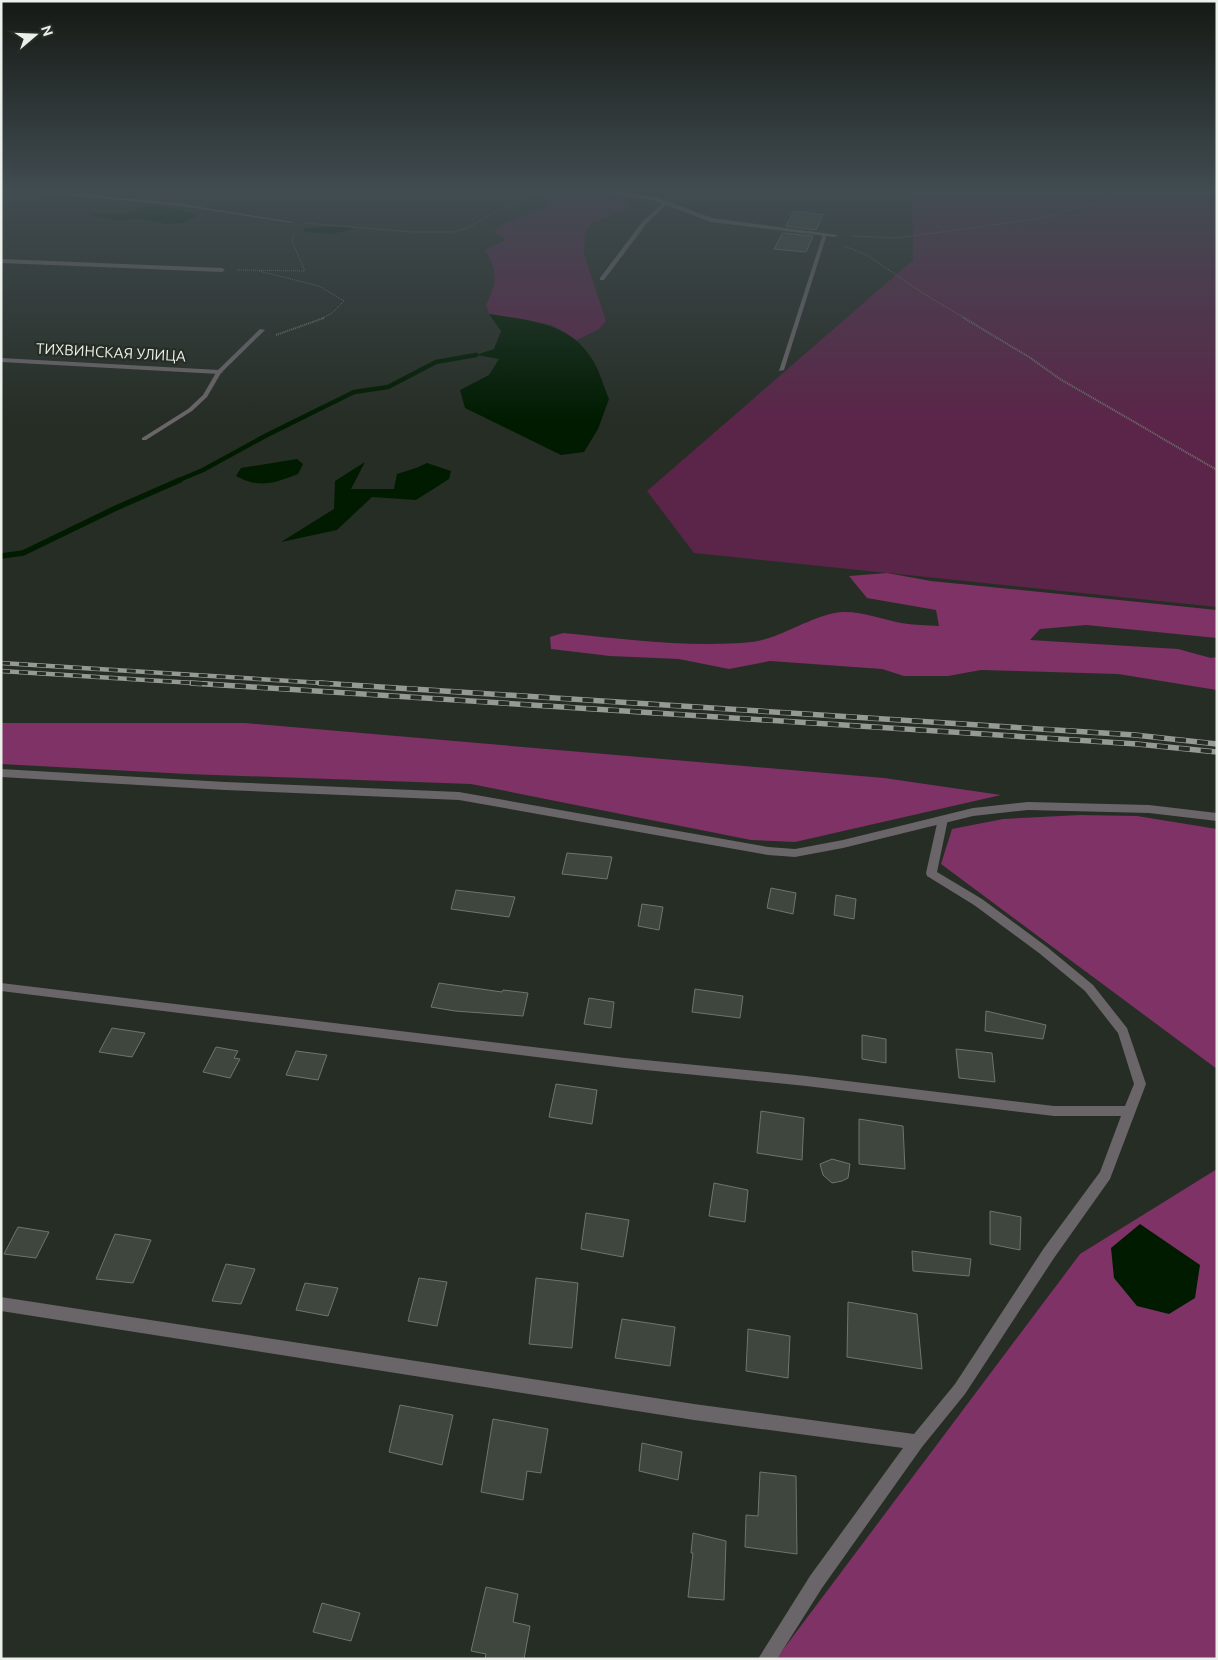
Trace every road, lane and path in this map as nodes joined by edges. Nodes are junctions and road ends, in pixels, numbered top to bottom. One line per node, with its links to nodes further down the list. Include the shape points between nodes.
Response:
1 (135, 266): 6 (lane)
2 (303, 266): 7 (path, via 305,271)
3 (611, 266): 8 (lane)
4 (814, 266): 12 (lane)
5 (884, 266): 15 (path, via 1060,379)
6 (222, 270): 7 (path)
7 (259, 270): 10 (path, via 319,286 344,301 342,306 317,321)
8 (602, 279)
9 (262, 330): 13 (lane)
10 (273, 336)
11 (1, 360): 13 (street, ТИХВИНСКАЯ УЛИЦА)
12 (781, 370)
13 (219, 372): 14 (lane, via 205,396 190,410)
14 (144, 439)
15 (1217, 470)
16 (1, 773): 18 (street, via 459,796 777,852 843,844)
17 (1217, 817): 18 (street, via 1149,809 1028,806)
18 (943, 819): 20 (lane, via 931,873 978,902 1044,950 1089,988 1123,1031 1140,1084)
19 (1, 987): 20 (lane, via 625,1063 1054,1111)
20 (1129, 1112): 22 (lane, via 1105,1175 1049,1253 960,1389)
21 (1, 1304): 22 (lane, via 694,1412)
22 (917, 1442): 23 (lane, via 816,1582)
23 (768, 1659)

